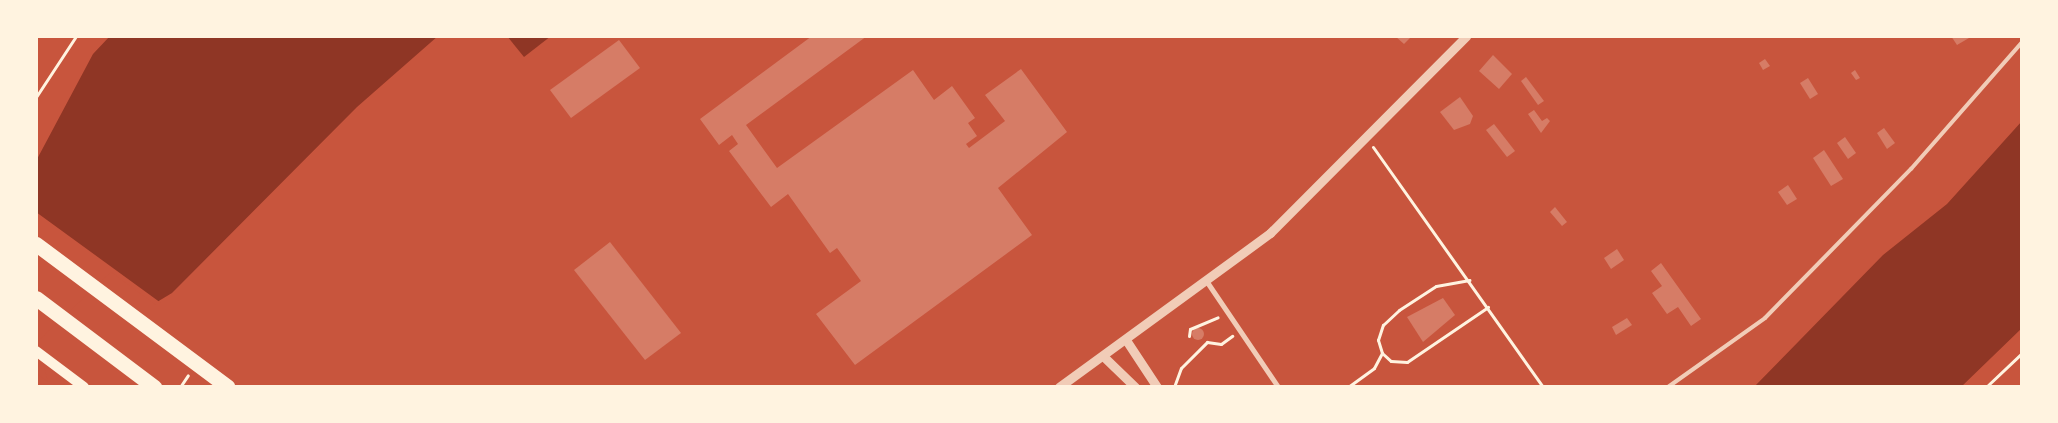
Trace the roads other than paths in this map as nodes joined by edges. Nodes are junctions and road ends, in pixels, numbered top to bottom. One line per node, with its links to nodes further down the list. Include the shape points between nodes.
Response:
1 (1466, 36): 4 (street, via 1292,214)
2 (2022, 42): 16 (lane, via 1911,169 1765,318)
3 (36, 244): 11 (highway)
4 (1207, 282): 6 (street); 15 (street)
5 (36, 298): 10 (highway)
6 (1126, 340): 8 (street); 14 (street)
7 (36, 351): 9 (main road)
8 (1103, 356): 12 (street); 13 (street)
9 (84, 387)
10 (154, 387)
11 (228, 387)
12 (1059, 387)
13 (1134, 387)
14 (1157, 387)
15 (1278, 387)
16 (1668, 387)

